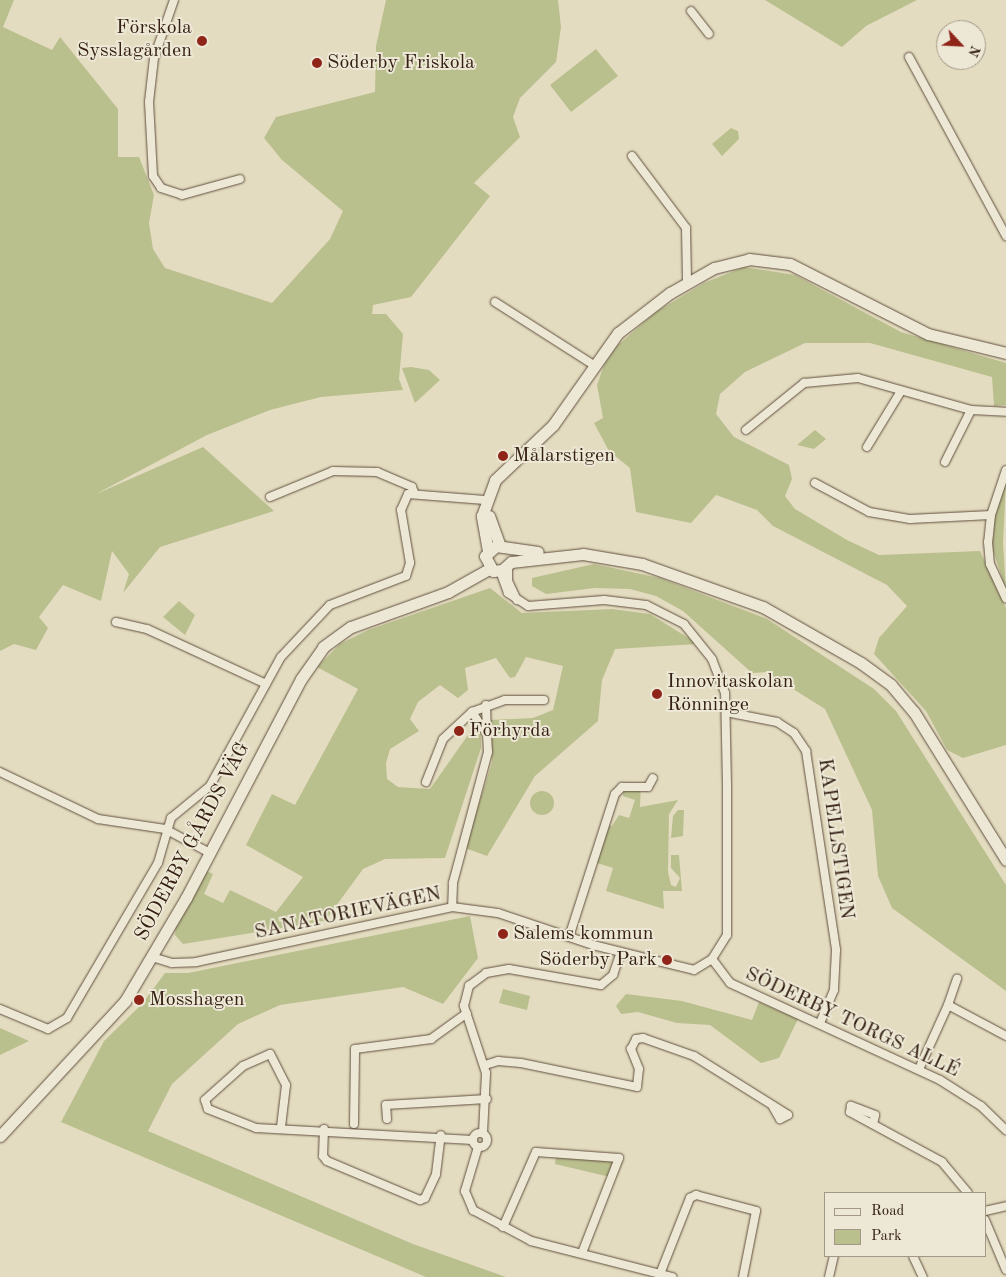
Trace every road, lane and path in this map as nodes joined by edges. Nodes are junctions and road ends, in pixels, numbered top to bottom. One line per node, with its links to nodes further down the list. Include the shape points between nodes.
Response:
1 (174, 0): 6 (street, via 156,52 149,146 156,182 173,193 191,195)
2 (691, 12): 3 (street)
3 (709, 34)
4 (909, 57): 7 (street)
5 (632, 156): 8 (street, via 686,228)
6 (240, 179)
7 (1006, 236)
8 (687, 282): 10 (main road, via 738,261 790,264 928,334); 11 (main road, via 630,322)
9 (495, 302): 11 (street)
10 (1006, 353)
11 (594, 365): 22 (main road, via 553,425 495,480)
12 (901, 391): 13 (street); 15 (street, via 858,378 804,383); 16 (street)
13 (971, 410): 14 (street); 17 (street)
14 (1006, 412)
15 (746, 430)
16 (867, 447)
17 (945, 462)
18 (1006, 470): 23 (street)
19 (815, 483): 23 (street, via 869,512 910,519)
20 (414, 492): 21 (street, via 412,486 377,472 333,471); 22 (street); 31 (street, via 401,504 410,563 406,576 347,597 322,611 281,657)
21 (270, 497)
22 (485, 500): 24 (main road); 25 (main road, via 482,516)
23 (991, 515): 29 (street, via 990,564)
24 (502, 547): 25 (main road, SÖDERBY GÅRDS VÄG); 26 (main road, SÖDERBY GÅRDS VÄG); 27 (main road)
25 (486, 553): 27 (main road); 28 (main road, SÖDERBY GÅRDS VÄG)
26 (562, 554): 27 (main road, SÖDERBY GÅRDS VÄG); 42 (main road, SÖDERBY GÅRDS VÄG, via 642,564 740,597 880,674 914,712)
27 (502, 567): 28 (main road, SÖDERBY GÅRDS VÄG); 35 (street, via 518,602 540,606 620,600 646,605 674,618 698,638 712,659)
28 (435, 598): 41 (main road, SÖDERBY GÅRDS VÄG, via 351,627 323,647 301,679)
29 (1006, 598)
30 (116, 622): 31 (street, via 147,629)
31 (266, 684): 40 (street, via 210,786 174,815)
32 (544, 700): 33 (street, via 505,700)
33 (486, 705): 34 (street); 36 (street)
34 (472, 712): 36 (street); 39 (street, via 443,739)
35 (726, 712): 47 (street, via 727,935); 52 (street, KAPELLSTIGEN, via 777,722 794,733 806,751 836,950 834,990)
36 (488, 734): 43 (street, via 485,771 460,851)
37 (0, 772): 40 (street, via 98,820)
38 (653, 778): 44 (street, via 648,787 622,787 615,794)
39 (426, 782)
40 (165, 829): 41 (street); 50 (street, via 158,863 67,1018 48,1029)
41 (210, 852): 46 (main road, SÖDERBY GÅRDS VÄG)
42 (1006, 860)
43 (452, 908): 44 (street, SANATORIEVÄGEN, via 498,913); 46 (street, SANATORIEVÄGEN, via 196,962 172,963)
44 (569, 937): 45 (street, SANATORIEVÄGEN)
45 (621, 952): 47 (street, SANATORIEVÄGEN, via 694,970); 51 (street, via 613,975 601,985 509,969 486,973 469,986 464,1002)
46 (152, 957): 66 (main road, SÖDERBY GÅRDS VÄG, via 93,1040)
47 (712, 958): 52 (street, SÖDERBY TORGS ALLÉ, via 730,983)
48 (957, 979): 49 (street)
49 (948, 1005): 53 (street); 55 (street)
50 (0, 1009)
51 (467, 1013): 54 (street); 59 (street, via 431,1039 355,1049)
52 (820, 1023): 55 (street, SÖDERBY TORGS ALLÉ)
53 (1006, 1036)
54 (485, 1065): 56 (street); 57 (street, via 498,1061 521,1063 637,1088 639,1069 631,1049 642,1038 694,1056)
55 (919, 1069): 63 (street, SÖDERBY TORGS ALLÉ, via 981,1106)
56 (487, 1099): 58 (street, via 386,1105); 64 (street)
57 (773, 1107)
58 (387, 1119)
59 (354, 1124)
60 (873, 1124): 69 (street, via 936,1158)
61 (281, 1127): 61 (street, via 248,1126 208,1109 205,1100 243,1066 270,1054 286,1084); 62 (street)
62 (324, 1129): 65 (street); 65 (street, via 323,1156 327,1161 420,1200 425,1198 436,1174)
63 (1006, 1130)
64 (483, 1133): 67 (street); 68 (street, via 487,1143)
65 (441, 1135): 67 (street)
66 (0, 1136)
67 (473, 1140): 68 (street)
68 (478, 1147): 73 (street, via 466,1200 473,1210)
69 (967, 1192)
70 (1006, 1206): 71 (street)
71 (986, 1211)
72 (986, 1222): 77 (street)
73 (503, 1227): 74 (street, via 531,1241); 74 (street, via 536,1152 620,1158)
74 (582, 1253): 78 (street)
75 (834, 1257): 81 (street)
76 (913, 1257): 82 (street)
77 (1006, 1270)
78 (660, 1274): 79 (street); 80 (street, via 690,1198 696,1195 756,1211)
79 (672, 1277)
80 (743, 1277)
81 (830, 1277)
82 (922, 1277)

